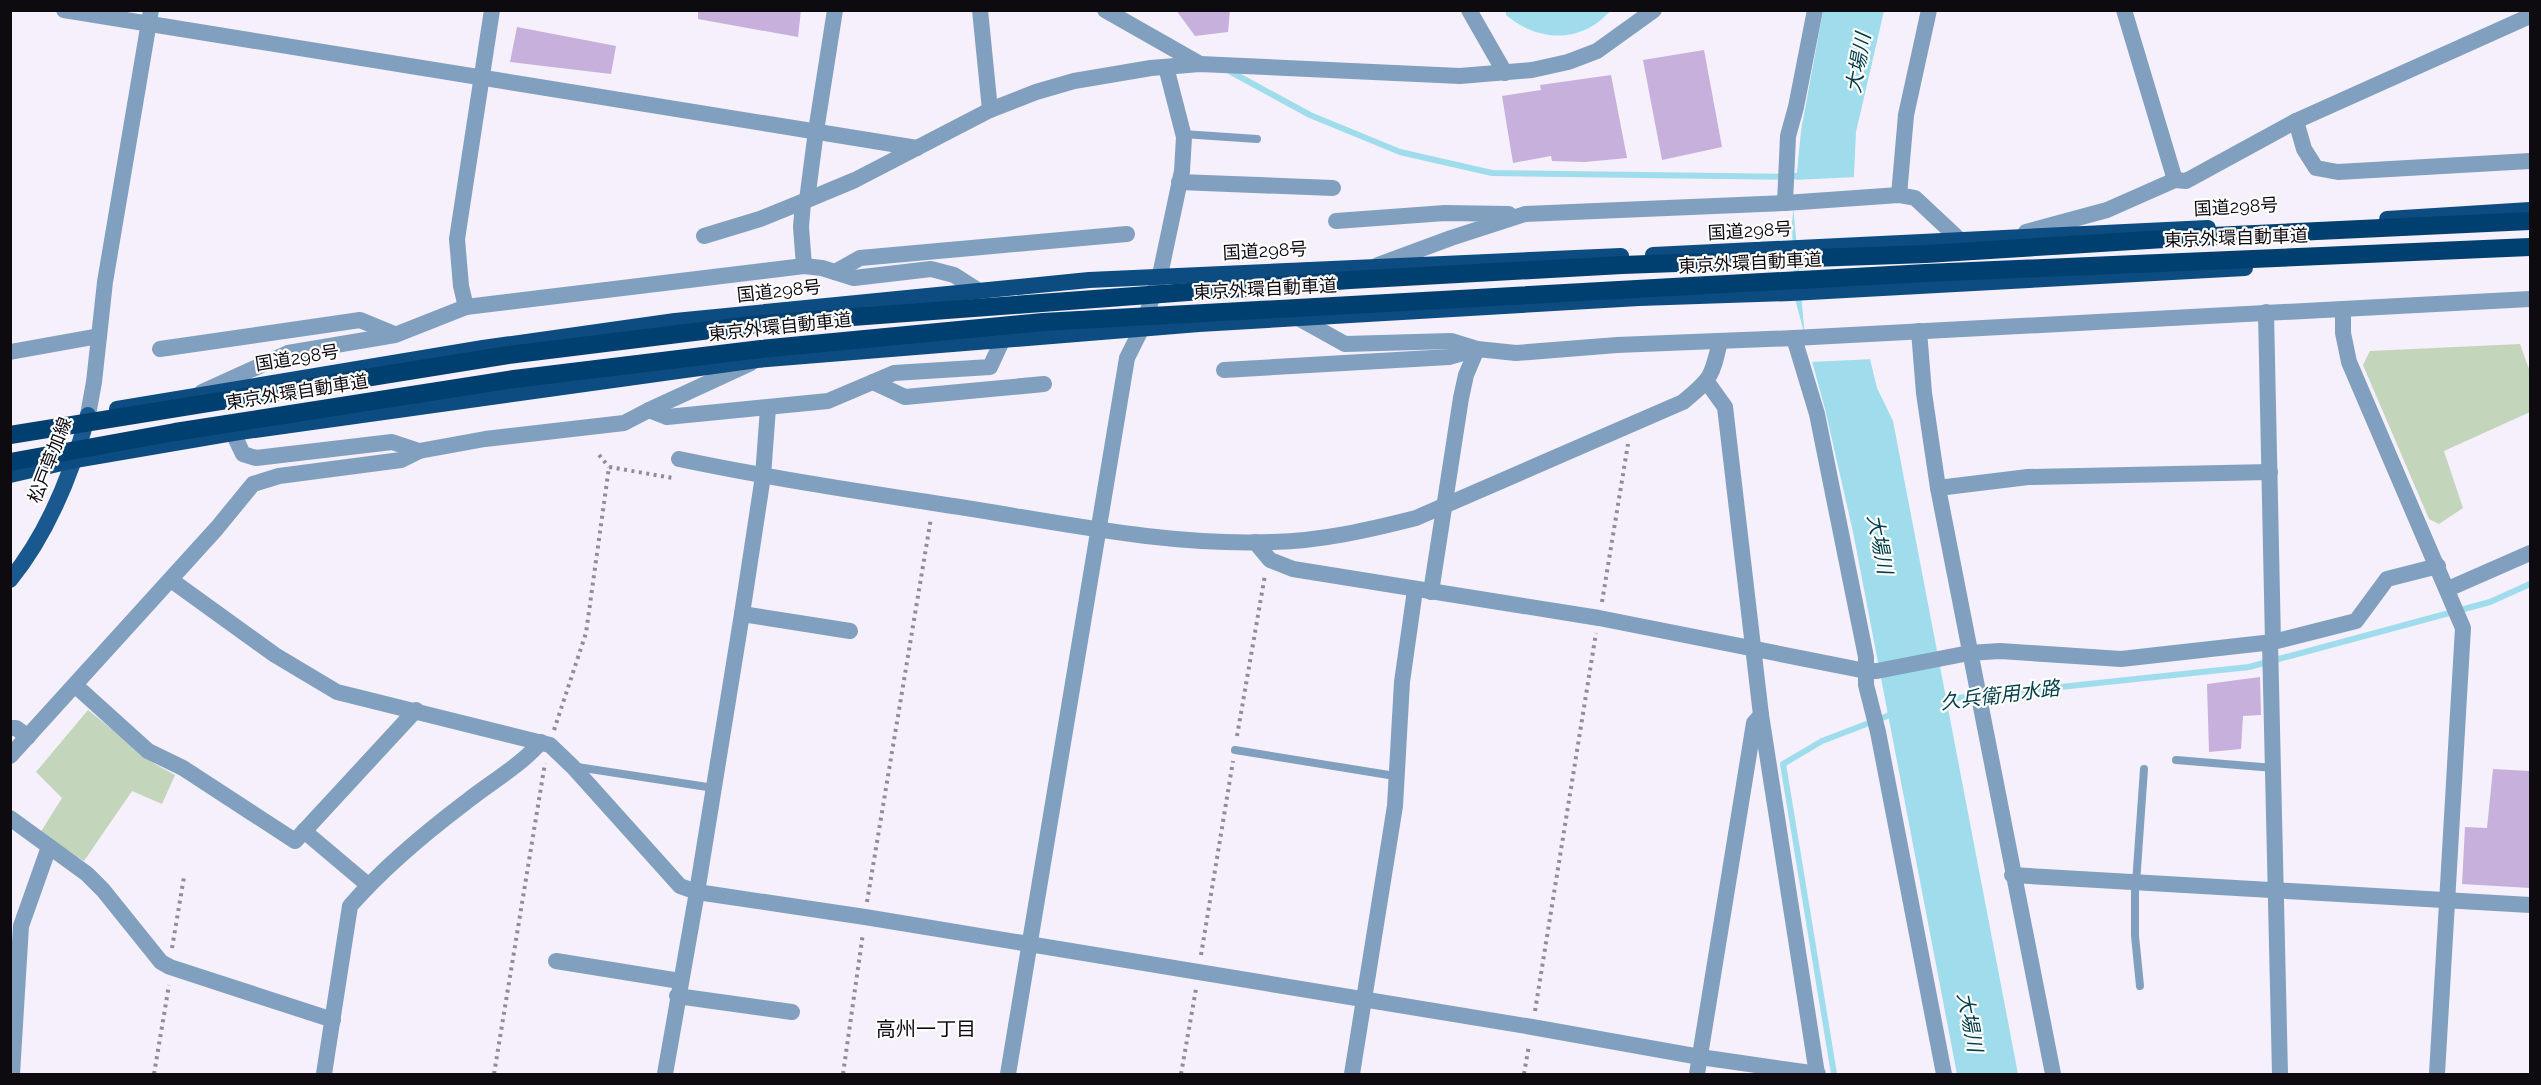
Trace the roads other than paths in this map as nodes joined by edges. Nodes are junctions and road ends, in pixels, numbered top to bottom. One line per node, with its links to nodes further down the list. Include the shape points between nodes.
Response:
1 (64, 10): 12 (street)
2 (492, 10): 16 (street)
3 (835, 10): 19 (street)
4 (980, 10): 17 (street)
5 (1104, 10): 13 (street)
6 (1469, 10): 15 (street)
7 (1654, 10): 15 (street, via 1597,51 1568,62)
8 (1815, 10): 29 (street, via 1788,136)
9 (1929, 10): 27 (street, via 1906,115)
10 (2124, 10): 24 (street)
11 (2530, 16): 18 (street)
12 (150, 18): 16 (street); 53 (street)
13 (1200, 64): 14 (street); 15 (street, via 1460,76)
14 (1166, 67): 17 (street, via 1074,81); 20 (street)
15 (1505, 73)
16 (481, 78): 19 (street); 46 (street, via 457,239)
17 (990, 110): 22 (street)
18 (2296, 122): 23 (street, via 2304,149 2316,168 2338,172); 24 (street, via 2202,174 2186,181)
19 (816, 131): 22 (street); 28 (street)
20 (1183, 134): 21 (lane); 25 (street)
21 (1257, 139)
22 (917, 148): 28 (street)
23 (2530, 161)
24 (2175, 180): 36 (street, via 2107,210)
25 (1179, 182): 26 (street); 43 (street)
26 (1333, 188)
27 (1899, 195): 29 (street); 37 (street, via 1916,198)
28 (805, 201): 35 (street); 40 (street, via 801,227)
29 (1785, 203): 31 (street)
30 (2530, 210): 36 (highway, 国道298号)
31 (1525, 214): 32 (street, via 1445,213); 41 (street)
32 (1336, 221)
33 (2530, 221): 71 (highway, 東京外環自動車道, via 1926,254 1362,279 759,324 508,355)
34 (1126, 234): 42 (street, via 860,258)
35 (704, 236)
36 (2005, 237): 37 (highway, 国道298号)
37 (1960, 241): 41 (highway, 国道298号)
38 (2530, 247): 75 (highway, 東京外環自動車道, via 1926,273 1043,322 514,379)
39 (2530, 255): 49 (highway, via 1639,298)
40 (804, 266): 42 (street); 46 (street)
41 (1377, 266): 43 (highway, 国道298号)
42 (835, 272): 44 (street, via 854,278 931,269 954,274)
43 (1160, 275): 44 (highway, 国道298号); 50 (street)
44 (979, 291): 65 (highway, 国道298号, via 675,321)
45 (2530, 299): 47 (street)
46 (466, 307): 52 (street)
47 (2343, 309): 48 (street); 84 (street, via 2349,362)
48 (2266, 312): 51 (street); 76 (street)
49 (1300, 319): 50 (highway); 58 (street, via 1345,344 1451,341)
50 (1141, 330): 55 (highway); 81 (street, via 1127,358)
51 (1919, 331): 54 (street); 79 (street)
52 (395, 334): 57 (street, via 360,320); 65 (street, via 288,352)
53 (99, 336): 59 (street); 68 (street)
54 (1794, 338): 56 (street); 94 (street, via 1817,414)
55 (1003, 339): 60 (highway); 62 (street, via 990,367 894,373)
56 (1720, 342): 58 (street, via 1516,353); 63 (street)
57 (160, 349)
58 (1477, 349): 61 (street, via 1449,357); 80 (street, via 1461,398)
59 (10, 352)
60 (757, 360): 67 (street); 70 (highway)
61 (1224, 370)
62 (873, 382): 64 (street, via 905,397); 66 (street, via 828,401)
63 (1707, 382): 80 (street, via 1683,402); 92 (street, via 1725,407)
64 (1044, 384)
65 (198, 394): 68 (highway, 国道298号)
66 (768, 408): 67 (street, via 667,417); 78 (street)
67 (649, 410): 72 (street, via 624,423 485,438)
68 (88, 415): 69 (highway, 国道298号); 74 (main road, 松戸草加線)
69 (10, 430)
70 (233, 433): 72 (street, via 243,454 256,458 392,441); 74 (highway)
71 (10, 435)
72 (419, 451): 86 (street, via 400,460 279,476 253,484)
73 (679, 459): 78 (street)
74 (75, 460): 77 (highway); 85 (main road, 松戸草加線, via 42,531)
75 (10, 462)
76 (2270, 472): 79 (street, via 2028,477); 91 (street)
77 (10, 475)
78 (763, 476): 81 (street); 89 (street)
79 (1938, 488): 93 (street)
80 (1443, 507): 82 (street, via 1371,529 1317,539); 87 (street)
81 (1098, 529): 82 (street, via 1158,538); 119 (street)
82 (1256, 542): 87 (street, via 1270,560 1293,569)
83 (2530, 553): 88 (street)
84 (2438, 566): 88 (street); 91 (street, via 2387,579 2356,621)
85 (10, 580)
86 (171, 580): 95 (street); 96 (street, via 275,655 337,692)
87 (1423, 591): 92 (street); 107 (street, via 1402,681)
88 (2449, 593): 117 (street, via 2463,628)
89 (742, 614): 90 (street); 108 (street)
90 (850, 631)
91 (2272, 642): 93 (street, via 2121,659 2000,651); 105 (street)
92 (1752, 647): 94 (street); 97 (street)
93 (1969, 653): 94 (street); 112 (street)
94 (1871, 671): 134 (street, via 1866,685)
95 (76, 686): 99 (street); 110 (street, via 148,751 183,768 295,841)
96 (416, 710): 100 (street); 110 (street)
97 (1761, 715): 126 (street, via 1754,723); 133 (street)
98 (10, 728): 99 (street)
99 (28, 737): 102 (street)
100 (545, 744): 104 (street); 114 (street, via 456,809)
101 (1235, 750): 107 (lane)
102 (10, 756)
103 (2176, 760): 105 (lane)
104 (573, 766): 108 (lane); 116 (street, via 680,886)
105 (2274, 768): 115 (street)
106 (2144, 769): 113 (lane)
107 (1395, 776): 123 (street, via 1395,806)
108 (714, 788): 116 (street)
109 (10, 818): 111 (street)
110 (304, 831): 114 (street)
111 (49, 847): 125 (street, via 103,890 161,962); 127 (street, via 21,926)
112 (2012, 875): 113 (street); 135 (street)
113 (2135, 883): 115 (street); 121 (lane)
114 (368, 885): 125 (street, via 350,906)
115 (2277, 891): 117 (street); 136 (street)
116 (697, 892): 119 (street); 122 (street)
117 (2447, 900): 118 (street); 137 (street)
118 (2530, 905)
119 (1030, 945): 123 (street); 130 (street)
120 (556, 961): 122 (street)
121 (2140, 986)
122 (679, 988): 124 (street); 129 (street)
123 (1365, 1000): 126 (street); 131 (street)
124 (792, 1012)
125 (333, 1020): 128 (street)
126 (1700, 1057): 132 (street); 133 (street)
127 (12, 1074)
128 (324, 1074)
129 (664, 1074)
130 (1008, 1074)
131 (1352, 1074)
132 (1697, 1074)
133 (1817, 1074)
134 (1944, 1074)
135 (2053, 1074)
136 (2280, 1074)
137 (2437, 1074)

